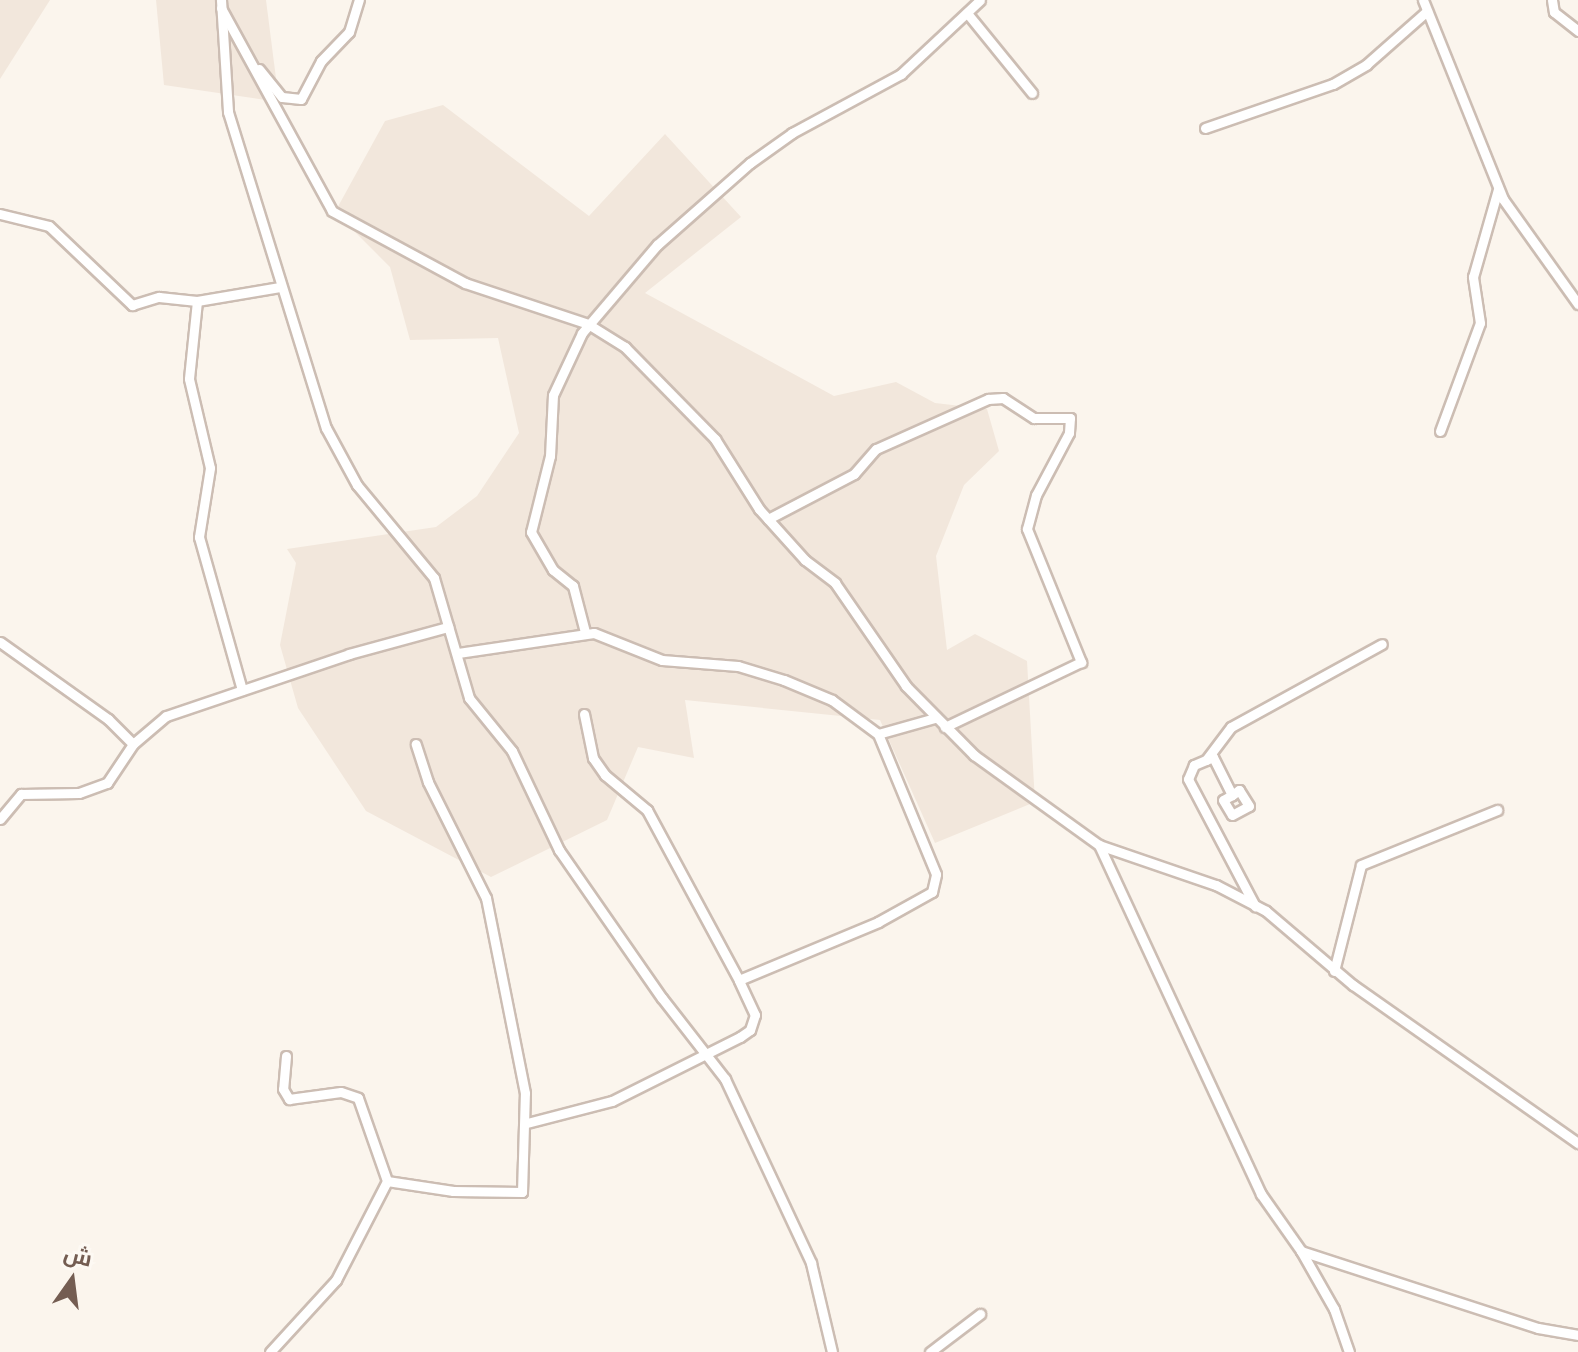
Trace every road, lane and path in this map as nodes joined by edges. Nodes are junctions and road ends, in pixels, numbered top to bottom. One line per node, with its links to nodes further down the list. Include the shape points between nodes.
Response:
1 (359, 0): 9 (street, via 349,32 321,61 297,101 282,97)
2 (980, 0): 7 (street)
3 (1423, 0): 6 (street)
4 (1552, 0): 8 (street, via 1554,12)
5 (221, 4): 9 (street); 14 (street, via 228,112)
6 (1427, 11): 11 (street, via 1367,64 1333,84); 12 (street)
7 (967, 13): 10 (street); 17 (street, via 901,74 792,133 750,163 657,245)
8 (1578, 31)
9 (249, 57): 17 (street, via 332,211 465,283)
10 (1032, 93)
11 (1205, 128)
12 (1498, 189): 16 (street); 18 (street, via 1473,277 1480,323)
13 (0, 214): 15 (street, via 49,226 122,301 137,306 159,297)
14 (280, 287): 15 (street); 20 (street, via 338,453 370,503 434,578)
15 (197, 301): 25 (street, via 189,379 210,468 199,537)
16 (1578, 304)
17 (588, 324): 19 (street, via 625,347 715,439); 21 (street, via 553,395 550,456 531,532 553,570 573,586)
18 (1440, 431)
19 (768, 519): 27 (street, via 805,560 835,583 906,686); 28 (street, via 854,474 876,449 988,399 1003,398 1034,418 1070,419 1027,529 1081,662)
20 (448, 627): 24 (street); 25 (street)
21 (585, 632): 24 (street); 29 (street, via 662,660 738,666 784,680 832,700)
22 (0, 642): 30 (street, via 108,719)
23 (1382, 644): 32 (street, via 1231,727)
24 (458, 653): 40 (street, via 469,698 512,751 559,850 662,998)
25 (242, 690): 30 (street, via 166,716)
26 (584, 714): 39 (street, via 593,758 647,810)
27 (935, 718): 28 (street); 29 (street)
28 (945, 727): 36 (street, via 1031,799)
29 (878, 734): 39 (street, via 932,862 935,888 878,922)
30 (133, 744): 35 (street, via 107,783 79,793 21,794)
31 (416, 744): 42 (street, via 428,782 486,898 519,1054)
32 (1206, 760): 33 (street, via 1213,757); 37 (street, via 1194,765 1188,779)
33 (1232, 795)
34 (1497, 810): 38 (street, via 1361,865)
35 (0, 819)
36 (1099, 845): 37 (street, via 1216,885); 45 (street, via 1261,1194)
37 (1255, 906): 38 (street)
38 (1334, 971): 43 (street)
39 (739, 980): 40 (street, via 755,1023)
40 (709, 1054): 42 (street, via 612,1101); 49 (street, via 811,1263)
41 (286, 1056): 44 (street, via 283,1089 289,1099 341,1092 358,1098)
42 (527, 1123): 44 (street, via 522,1192 453,1191)
43 (1578, 1143)
44 (387, 1181): 48 (street, via 336,1280)
45 (1301, 1251): 47 (street, via 1538,1328); 51 (street, via 1334,1309)
46 (980, 1314): 50 (street)
47 (1578, 1335)
48 (270, 1352)
49 (832, 1352)
50 (930, 1352)
51 (1349, 1352)

